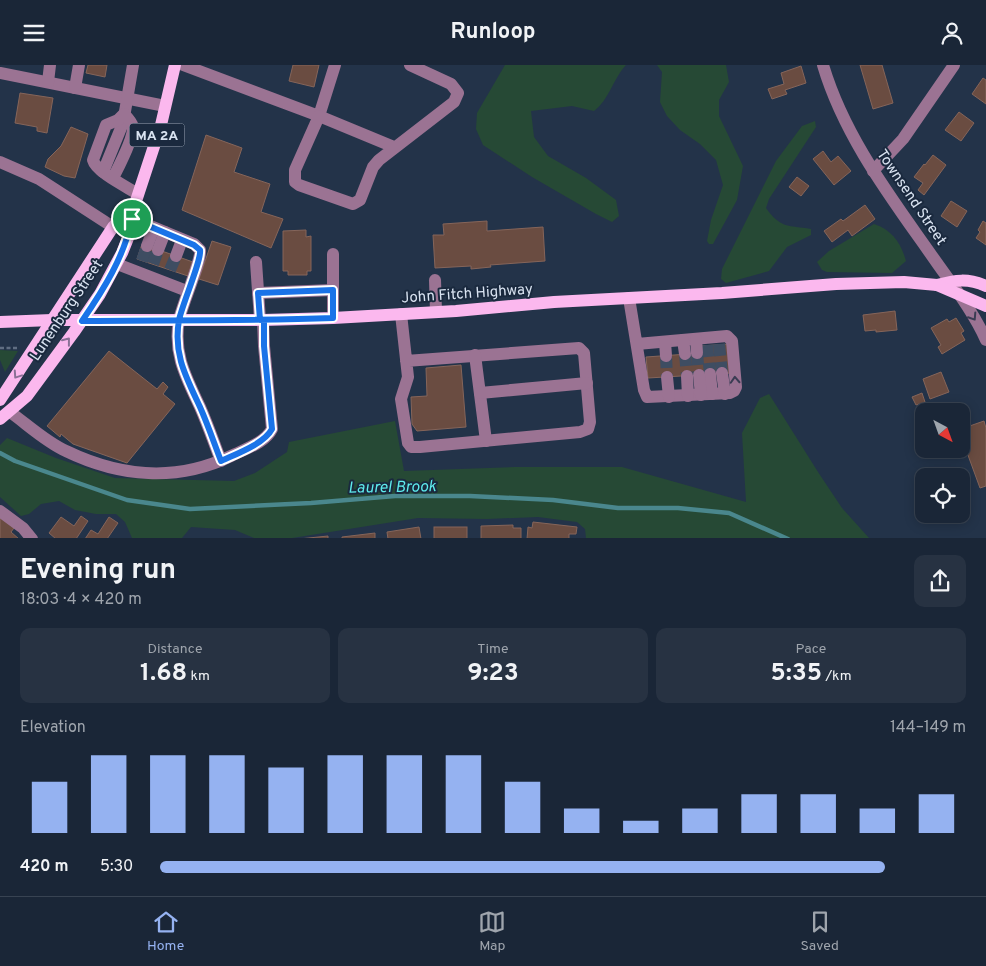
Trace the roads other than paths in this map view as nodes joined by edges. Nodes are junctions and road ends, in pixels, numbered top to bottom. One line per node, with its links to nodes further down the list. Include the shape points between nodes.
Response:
1 (50, 65): 11 (street)
2 (79, 65): 12 (street)
3 (133, 65): 13 (street)
4 (175, 65): 14 (main road, Lunenburg Street / MA 2A)
5 (182, 65): 15 (street)
6 (335, 65): 15 (street)
7 (410, 65): 16 (street, via 452,84 458,93 454,101)
8 (823, 65): 18 (street, Townsend Street, via 843,117)
9 (954, 65): 18 (street, via 903,139)
10 (0, 73): 11 (street)
11 (48, 82): 12 (street)
12 (75, 88): 13 (street)
13 (127, 97): 14 (street); 19 (street, via 108,175)
14 (165, 106): 19 (main road, Lunenburg Street / MA 2A)
15 (319, 116): 16 (street); 16 (street, via 295,170 295,182 299,185 356,203 373,167)
16 (394, 147)
17 (1, 162): 21 (street, via 56,189)
18 (873, 171): 30 (street, Townsend Street)
19 (136, 199): 20 (main road, Lunenburg Street / MA 2A)
20 (128, 217): 21 (main road, Lunenburg Street); 22 (street); 28 (main road, Lunenburg Street / MA 2A, via 128,238)
21 (113, 227): 42 (main road, Lunenburg Street)
22 (160, 230): 23 (street); 24 (street)
23 (182, 240): 26 (street); 34 (street, via 200,250)
24 (153, 248)
25 (333, 254): 33 (street)
26 (176, 256)
27 (256, 262): 35 (street)
28 (117, 264): 34 (street, via 145,268 168,276); 44 (main road, Lunenburg Street / MA 2A)
29 (435, 280): 39 (street)
30 (950, 281): 31 (main road); 32 (main road, via 970,280); 36 (street, Townsend Street)
31 (936, 285): 36 (main road); 37 (main road, John Fitch Highway, via 904,282 836,284)
32 (986, 286)
33 (333, 290): 35 (street); 41 (street)
34 (187, 291): 45 (street)
35 (258, 293): 43 (street)
36 (958, 294): 38 (main road); 47 (street, Townsend Street, one-way to 47)
37 (629, 298): 39 (main road, John Fitch Highway); 49 (street)
38 (986, 306)
39 (436, 313): 40 (main road, John Fitch Highway)
40 (401, 314): 41 (main road, John Fitch Highway); 52 (street)
41 (333, 318): 43 (main road, John Fitch Highway)
42 (52, 320): 44 (main road, John Fitch Highway); 46 (main road, John Fitch Highway); 58 (main road, Lunenburg Street, one-way to 58)
43 (262, 320): 45 (main road, John Fitch Highway); 61 (street, via 272,429 269,435 252,446)
44 (82, 321): 45 (main road, John Fitch Highway); 59 (main road, Lunenburg Street / MA 2A, one-way to 44, via 27,396)
45 (179, 321): 61 (street, via 178,356)
46 (0, 322)
47 (986, 340)
48 (665, 341): 49 (street); 51 (street); 56 (street, one-way to 48, via 733,392 736,387 732,341 727,336 701,344)
49 (637, 344): 57 (street, via 645,394 650,398)
50 (475, 355): 52 (street); 54 (street, via 579,348 584,353); 55 (street)
51 (666, 355)
52 (406, 361): 60 (street, via 407,383 401,399 411,447)
53 (667, 377): 57 (street)
54 (587, 383): 55 (street); 60 (street, via 590,422 585,431)
55 (480, 393): 60 (street)
56 (706, 395): 56 (street, via 704,375); 57 (street)
57 (669, 397)
58 (0, 400)
59 (5, 415): 61 (street, via 65,451 125,472 176,472)
60 (486, 441)
61 (221, 461)
62 (0, 511): 63 (street)
63 (31, 538)

